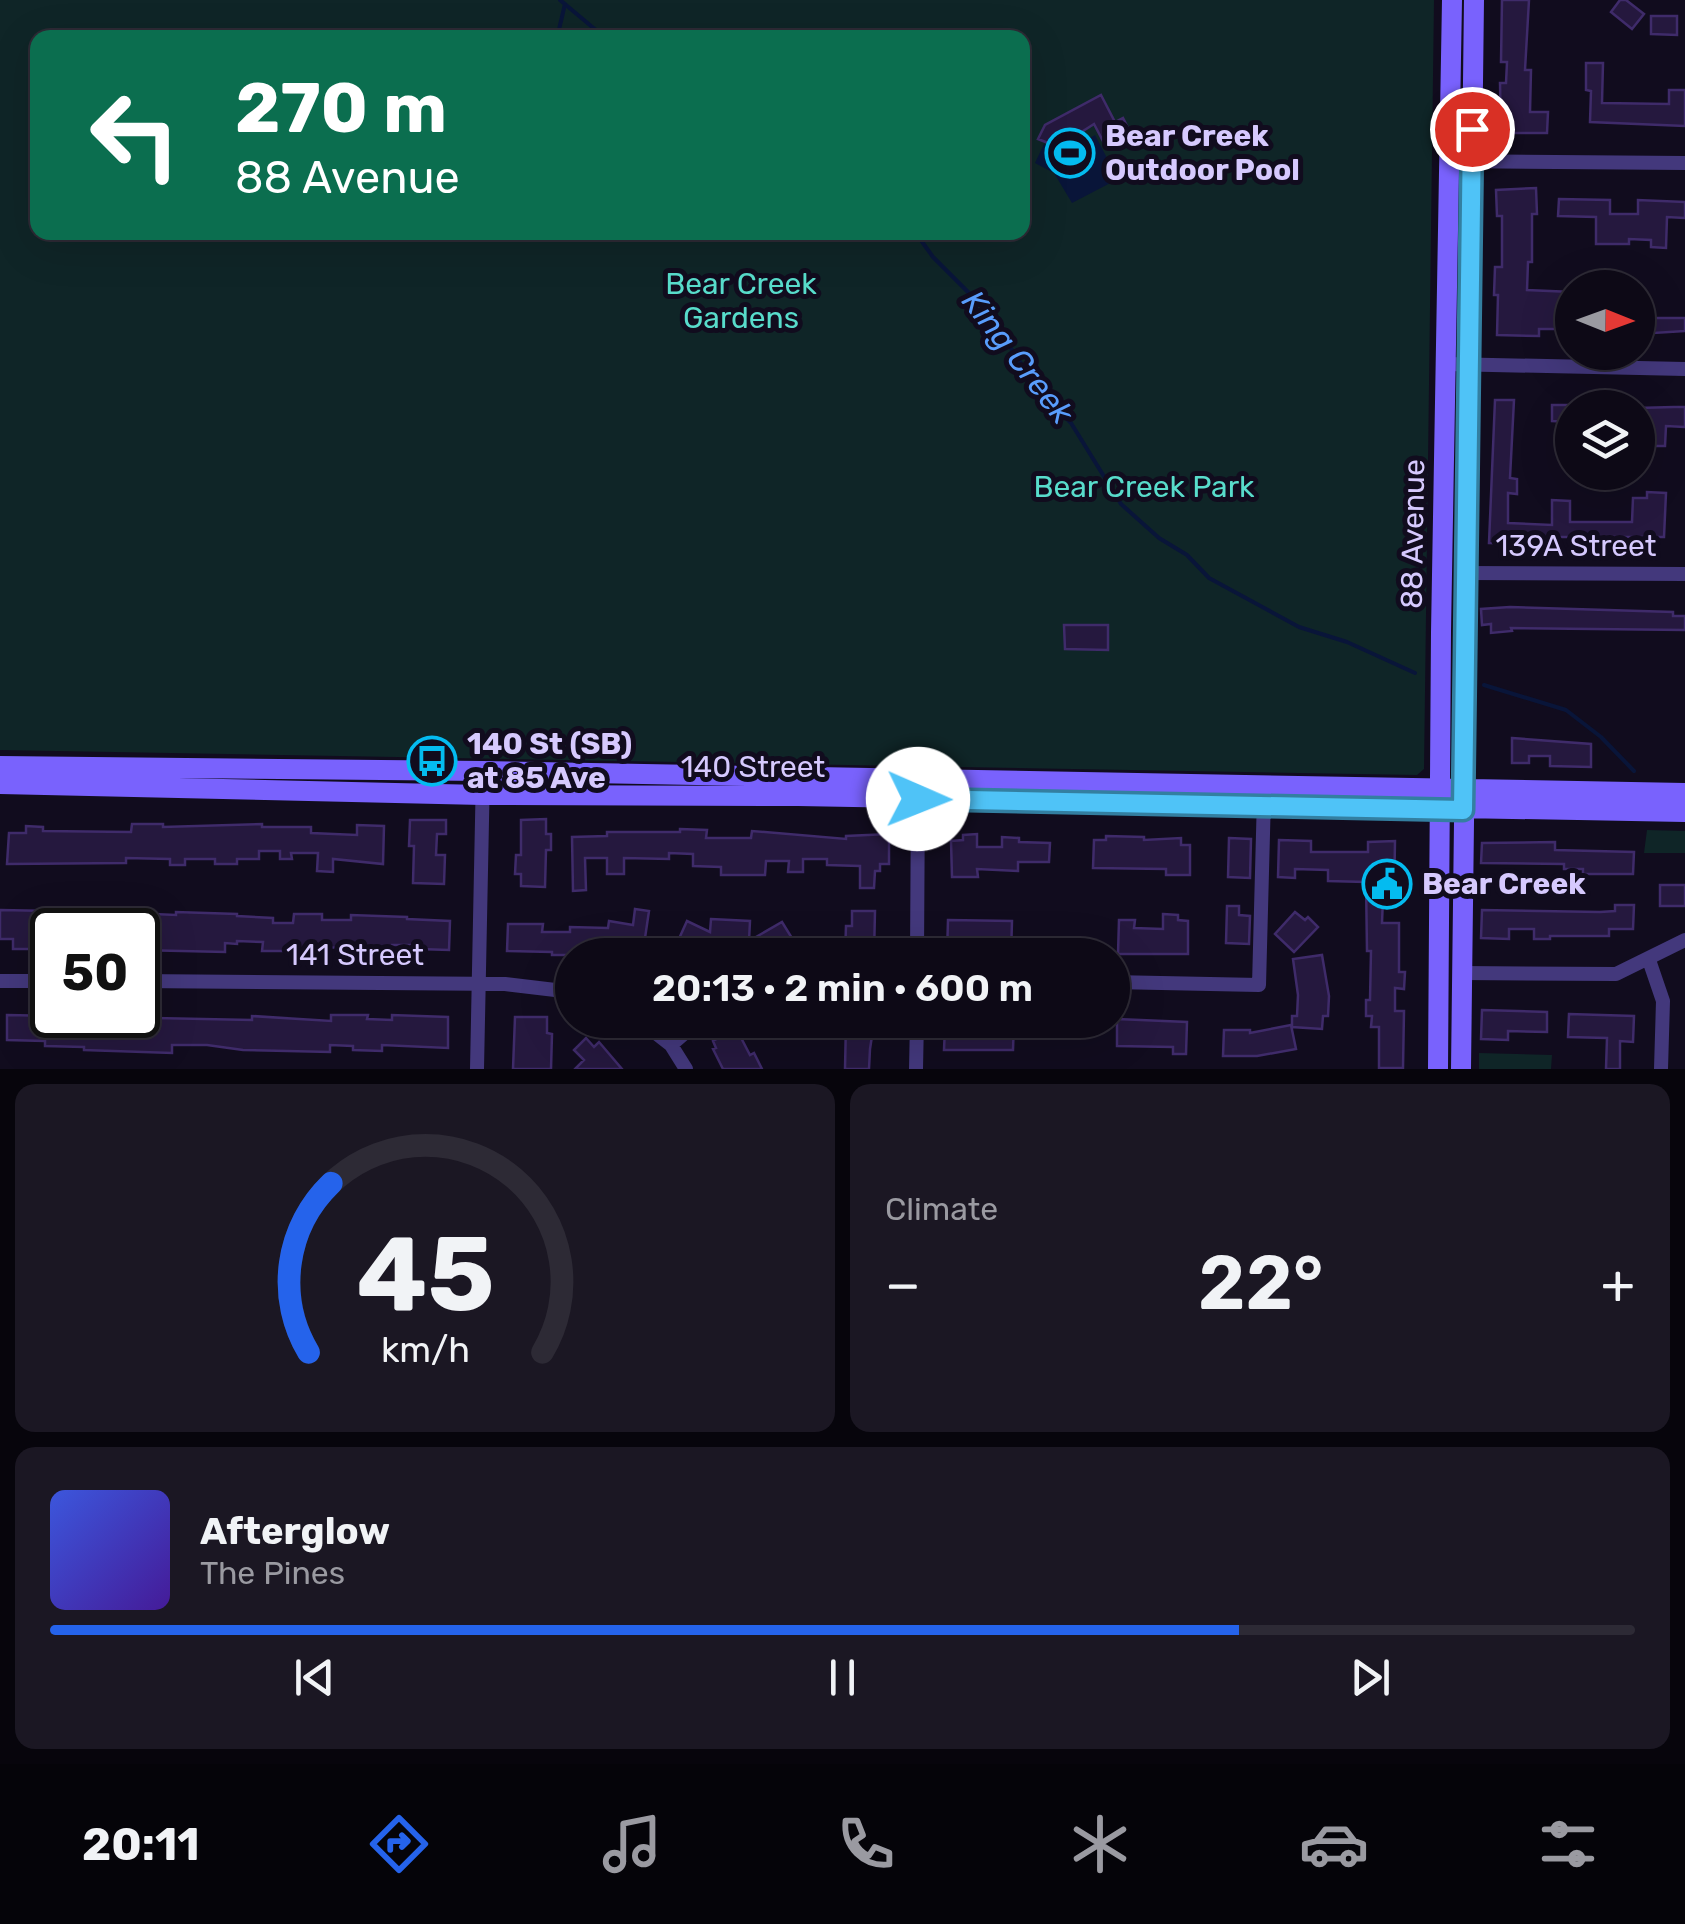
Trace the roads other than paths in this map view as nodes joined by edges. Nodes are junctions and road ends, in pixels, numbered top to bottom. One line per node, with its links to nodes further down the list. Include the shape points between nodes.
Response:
1 (1452, 0): 3 (main road, 88 Avenue)
2 (1474, 0): 4 (main road, 88 Avenue)
3 (1450, 161): 4 (street); 6 (main road, 88 Avenue)
4 (1472, 161): 5 (street); 7 (main road, 88 Avenue)
5 (1685, 163)
6 (1447, 364): 7 (street); 18 (main road, 88 Avenue)
7 (1468, 364): 8 (street); 9 (main road, 88 Avenue)
8 (1685, 369)
9 (1466, 573): 10 (street, 139A Street); 19 (main road, 88 Avenue)
10 (1685, 574)
11 (0, 766): 12 (main road, 140 Street)
12 (482, 771): 14 (main road, 140 Street); 16 (street)
13 (0, 784): 16 (main road, 140 Street)
14 (918, 789): 16 (main road, 140 Street); 17 (main road, 140 Street); 21 (street)
15 (1685, 793): 19 (main road, 140 Street)
16 (482, 795): 29 (street)
17 (1264, 795): 18 (main road, 140 Street); 28 (street, via 1260,985)
18 (1439, 799): 19 (main road, 140 Street); 38 (main road, 88 Avenue)
19 (1463, 799): 20 (main road, 140 Street); 24 (main road, 88 Avenue)
20 (1685, 812)
21 (917, 938)
22 (1685, 940): 23 (street)
23 (1648, 960): 24 (street, via 1616,974); 40 (street, via 1663,1001)
24 (1462, 972): 39 (main road, 88 Avenue)
25 (0, 980): 26 (street)
26 (30, 981)
27 (160, 982): 29 (street, 141 Street)
28 (1130, 982)
29 (478, 984): 30 (street, 141 Street); 35 (street)
30 (555, 991)
31 (662, 1038): 34 (street)
32 (679, 1038): 34 (street)
33 (916, 1038): 37 (street)
34 (671, 1045): 36 (street)
35 (477, 1069)
36 (686, 1069)
37 (916, 1069)
38 (1438, 1069)
39 (1461, 1069)
40 (1660, 1069)

